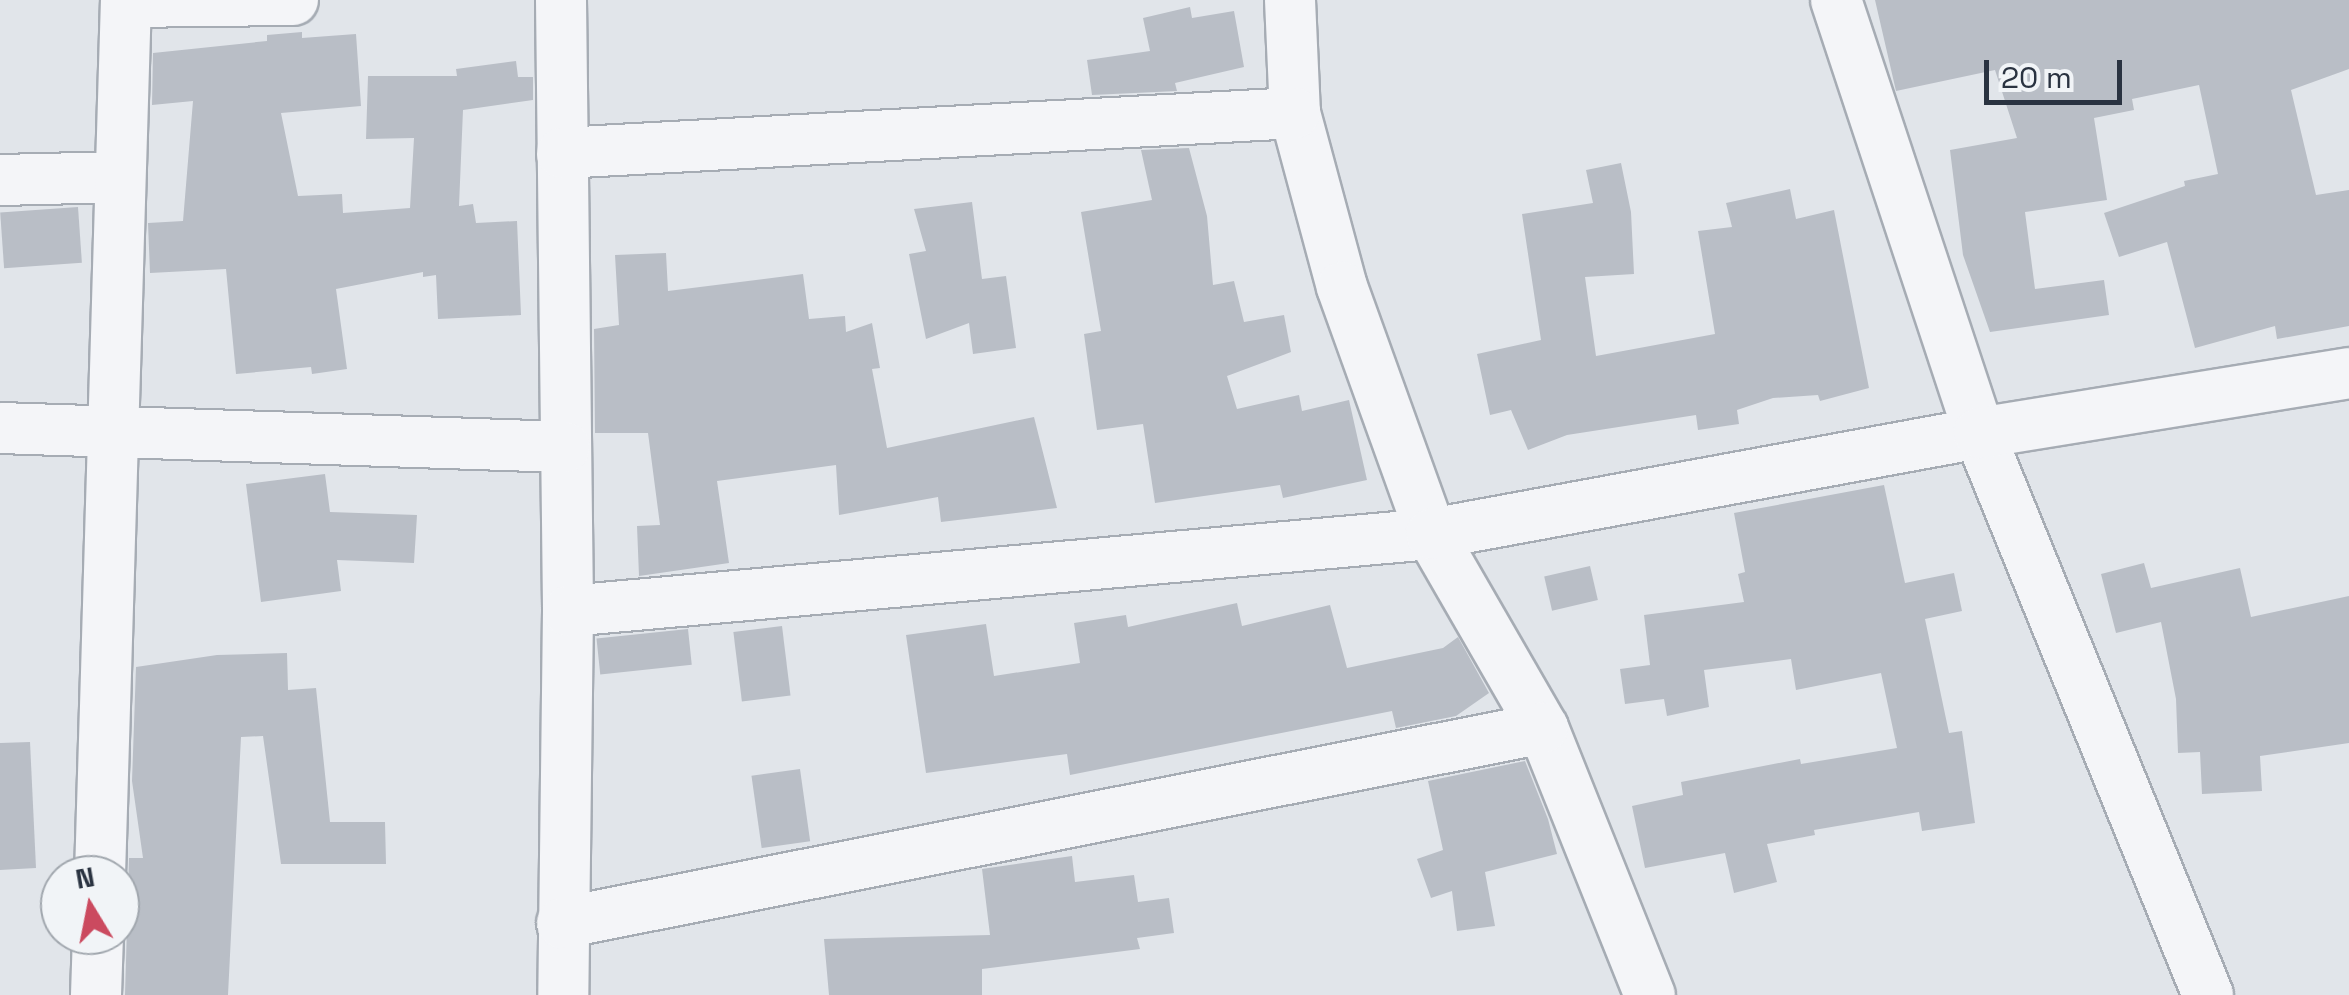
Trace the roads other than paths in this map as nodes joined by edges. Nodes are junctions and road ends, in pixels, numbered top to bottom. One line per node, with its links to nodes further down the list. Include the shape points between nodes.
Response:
1 (294, 0): 5 (street)
2 (561, 0): 7 (street)
3 (1290, 0): 6 (street)
4 (1836, 0): 13 (street)
5 (126, 1): 8 (street)
6 (1295, 113): 7 (street); 15 (street, via 1342,287)
7 (562, 154): 14 (street)
8 (120, 177): 9 (street); 12 (street)
9 (0, 180)
10 (2349, 373): 13 (street)
11 (0, 428): 12 (street)
12 (113, 430): 14 (street); 18 (street)
13 (1979, 433): 15 (street); 24 (street)
14 (565, 447): 16 (street)
15 (1431, 534): 16 (street); 17 (street)
16 (568, 611): 19 (street)
17 (1542, 728): 19 (street); 23 (street)
18 (101, 855)
19 (562, 924): 22 (street)
20 (97, 955): 21 (street)
21 (96, 995)
22 (564, 995)
23 (1650, 995)
24 (2208, 995)

